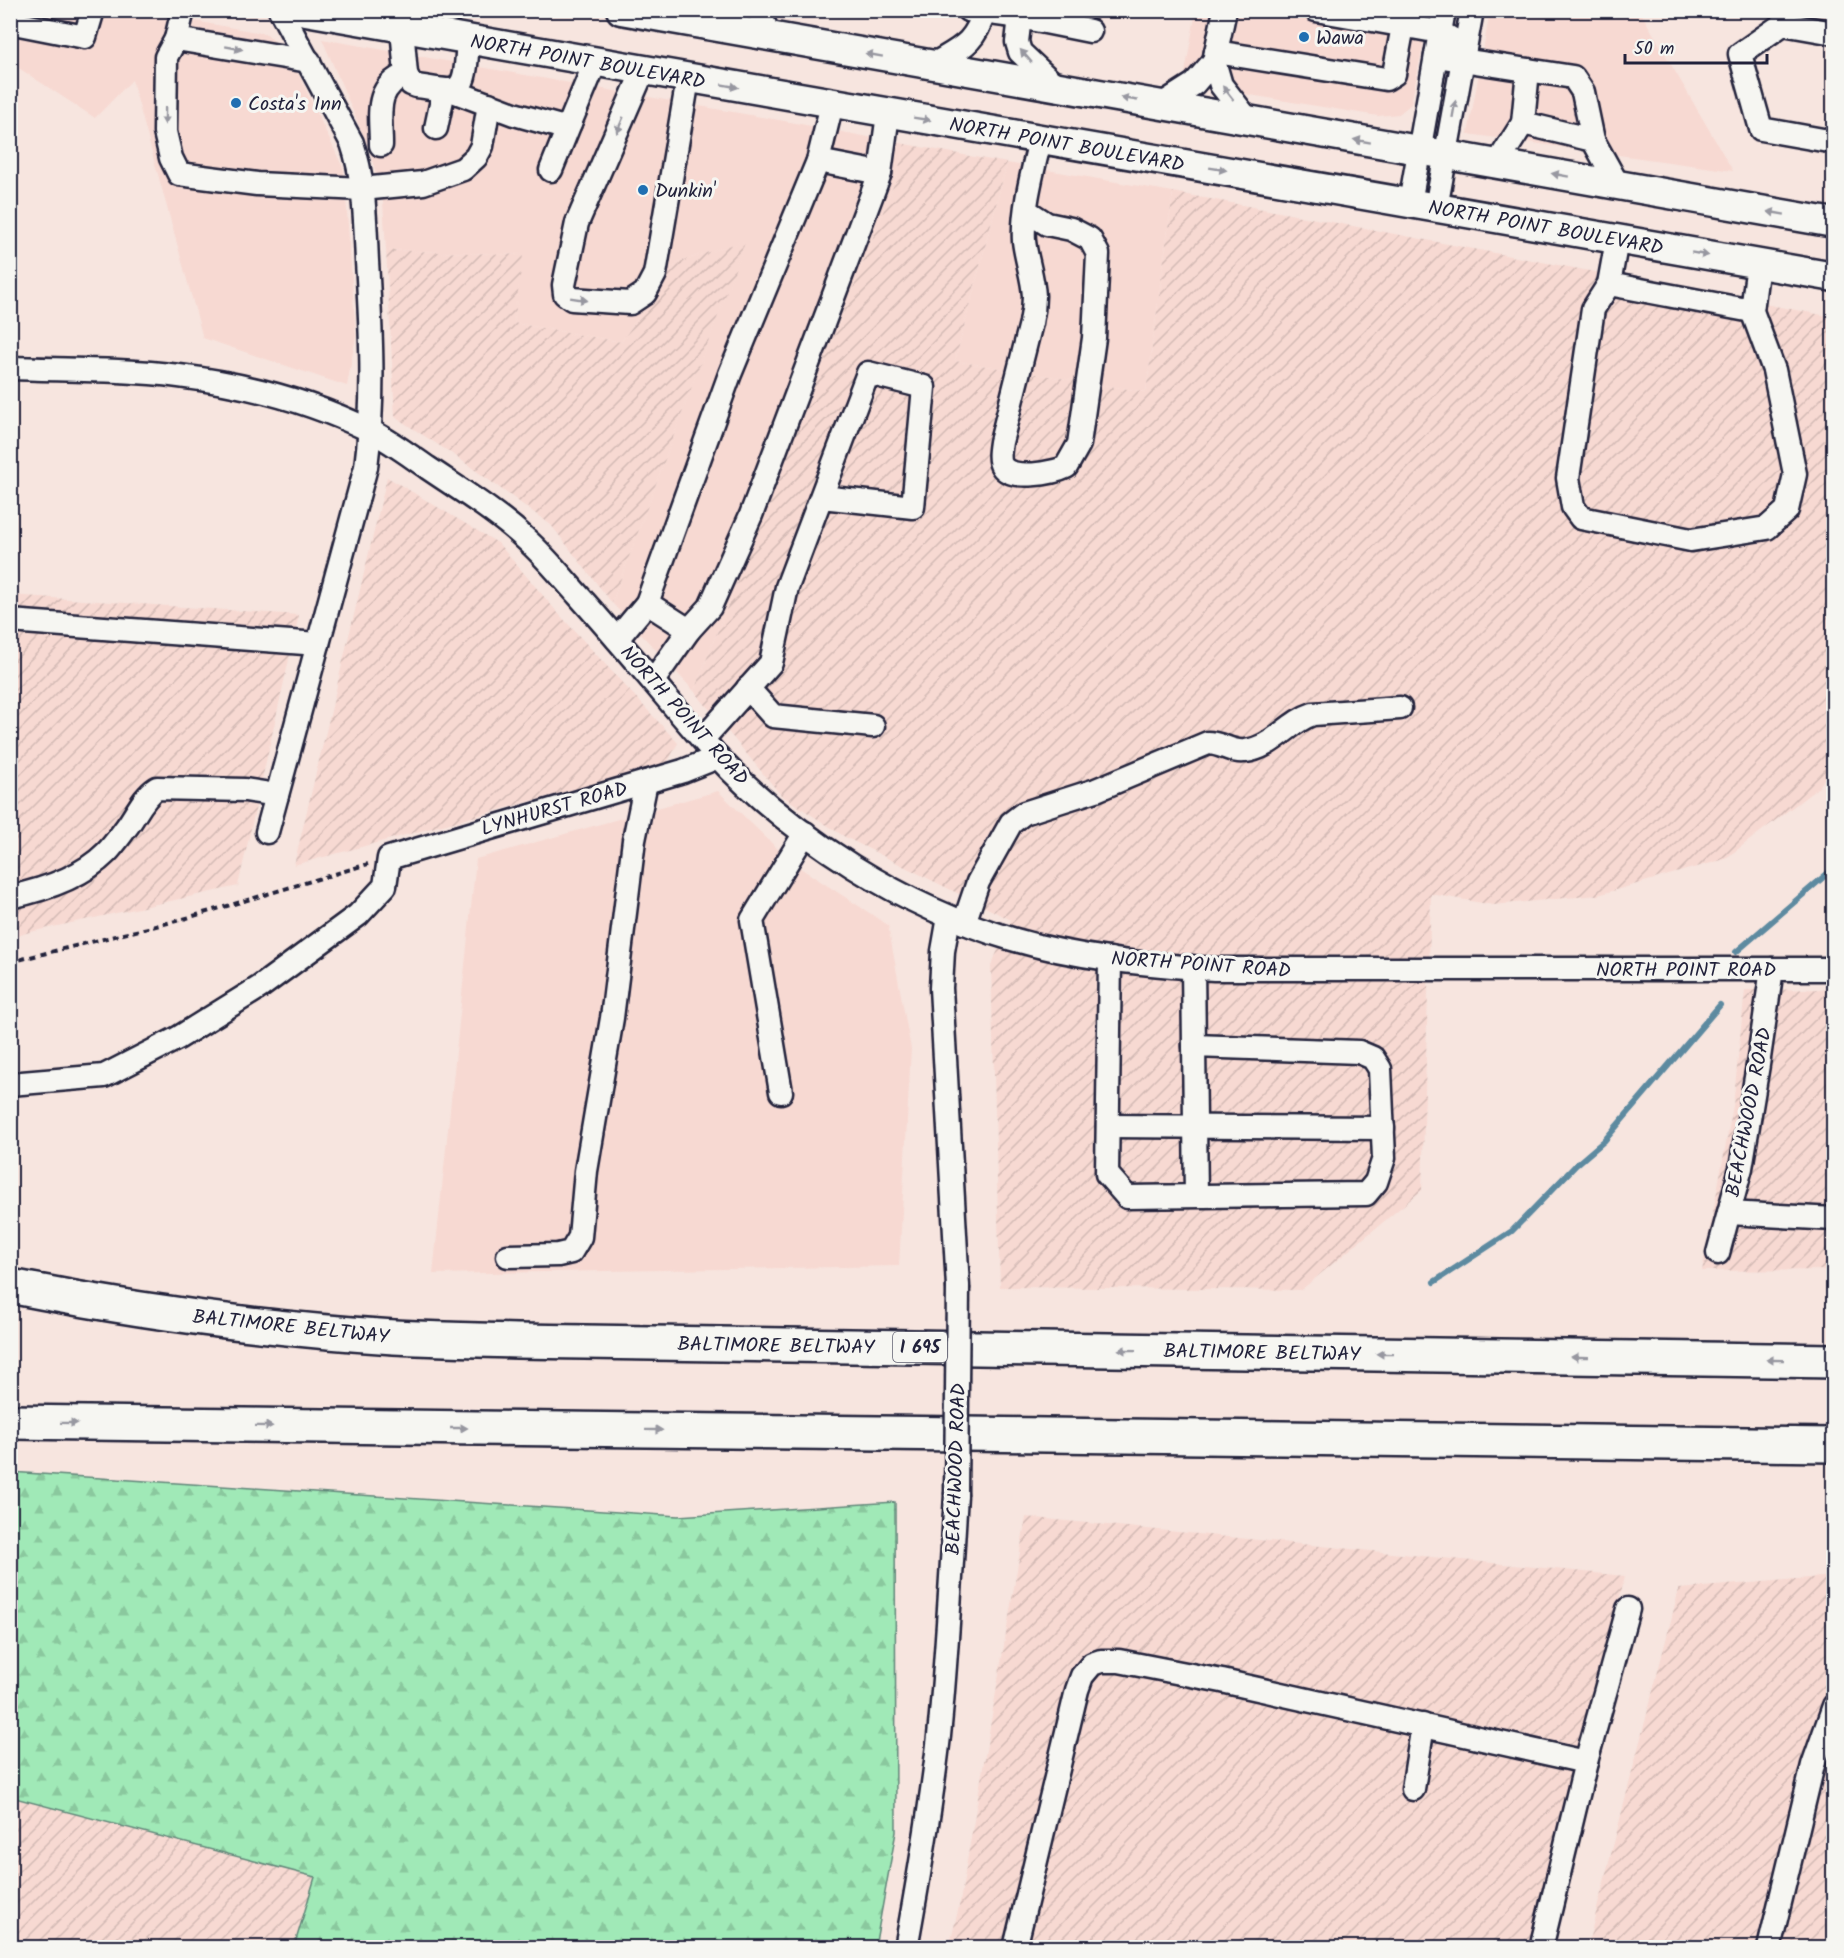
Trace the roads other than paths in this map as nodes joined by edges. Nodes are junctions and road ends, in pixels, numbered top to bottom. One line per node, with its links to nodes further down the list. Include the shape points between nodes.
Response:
1 (93, 10): 11 (street, via 85,37 14,23)
2 (183, 10): 20 (street)
3 (280, 10): 24 (street)
4 (300, 10): 16 (main road, NORTH POINT BOULEVARD)
5 (621, 10): 13 (main road)
6 (1225, 10): 23 (street)
7 (1316, 10): 12 (street)
8 (1472, 10): 21 (street)
9 (979, 11): 10 (street); 26 (street, via 977,32 970,42)
10 (1022, 14): 17 (street); 31 (street, one-way to 10, via 1020,52 1017,42)
11 (10, 16)
12 (1390, 20): 14 (street); 23 (street, via 1394,74 1386,79)
13 (732, 21): 15 (main road)
14 (1442, 21): 21 (street); 22 (street)
15 (764, 23): 26 (main road, one-way to 15)
16 (402, 28): 19 (main road, NORTH POINT BOULEVARD); 29 (street)
17 (1090, 30)
18 (1833, 33): 43 (street, via 1782,24 1740,54 1761,129)
19 (468, 40): 25 (main road, NORTH POINT BOULEVARD); 32 (street, via 464,79 460,87)
20 (171, 48): 24 (street, one-way to 24); 51 (street, one-way to 51, via 165,132 179,174 257,184)
21 (1464, 54): 22 (street); 27 (street); 45 (street, one-way to 21)
22 (1436, 56): 45 (street)
23 (1215, 57): 35 (street, via 1194,84); 37 (street, one-way to 23, via 1221,85)
24 (309, 61): 51 (street, via 352,143)
25 (595, 63): 28 (main road, NORTH POINT BOULEVARD); 38 (street)
26 (931, 66): 31 (main road)
27 (1528, 70): 39 (street); 42 (street, via 1573,77 1583,92)
28 (643, 71): 30 (main road, NORTH POINT BOULEVARD); 30 (street, one-way to 30, via 577,223 564,285 565,294 572,299 630,303 645,292 654,274)
29 (406, 74): 32 (street, via 411,84); 44 (street, via 391,83 381,100)
30 (688, 79): 34 (main road, NORTH POINT BOULEVARD, one-way to 34)
31 (1056, 86): 35 (main road, one-way to 31)
32 (448, 90): 33 (street); 40 (street)
33 (489, 104): 38 (street, via 561,127); 51 (street, via 482,146 463,169 423,183)
34 (832, 104): 36 (main road, NORTH POINT BOULEVARD); 46 (street)
35 (1161, 105): 37 (main road)
36 (888, 114): 41 (main road, NORTH POINT BOULEVARD, one-way to 41); 49 (street)
37 (1249, 121): 45 (main road, one-way to 37)
38 (570, 123): 48 (street)
39 (1522, 123): 42 (street); 47 (street)
40 (436, 128)
41 (1040, 140): 52 (main road, NORTH POINT BOULEVARD, one-way to 52); 53 (street)
42 (1593, 140): 50 (street)
43 (1833, 142)
44 (381, 145)
45 (1433, 153): 47 (main road); 52 (street)
46 (818, 161): 49 (street); 63 (street, via 730,374)
47 (1497, 164): 50 (main road, one-way to 47)
48 (551, 170)
49 (880, 173): 65 (street, via 751,515 710,607)
50 (1618, 185): 54 (main road, one-way to 50)
51 (363, 189): 61 (street, via 371,332)
52 (1423, 206): 55 (main road, NORTH POINT BOULEVARD)
53 (1027, 211): 53 (street, via 1024,240 1034,308 1000,457 1008,472 1046,474 1066,467 1079,444 1094,338 1098,254 1090,239 1071,229 1047,224)
54 (1833, 223)
55 (1617, 240): 56 (main road, NORTH POINT BOULEVARD, one-way to 56); 58 (street)
56 (1758, 264): 57 (main road, NORTH POINT BOULEVARD); 59 (street)
57 (1833, 277)
58 (1609, 284): 59 (street); 59 (street, via 1593,309 1568,478 1573,507 1581,518 1691,540 1767,528 1787,510 1795,474 1774,370)
59 (1752, 311)
60 (10, 368): 61 (street, NORTH POINT ROAD, via 134,373 217,382 291,400)
61 (371, 431): 66 (street, NORTH POINT ROAD, via 463,492 528,542); 67 (street, via 366,467)
62 (822, 497): 62 (street, via 868,373 924,387 913,507); 69 (street, via 787,587 771,663)
63 (647, 603): 65 (street); 66 (street)
64 (10, 621): 67 (street)
65 (689, 630): 68 (street)
66 (617, 639): 68 (street, NORTH POINT ROAD)
67 (318, 644): 75 (street)
68 (653, 681): 72 (street, NORTH POINT ROAD)
69 (748, 688): 71 (street, via 773,716); 72 (street)
70 (1400, 708): 79 (street, BEACHWOOD ROAD, via 1312,714 1269,742 1246,751 1208,743 1095,790 1024,813 1011,823)
71 (873, 726)
72 (703, 739): 73 (street, NORTH POINT ROAD)
73 (718, 756): 74 (street, LYNHURST ROAD); 77 (street, NORTH POINT ROAD)
74 (646, 782): 85 (street, LYNHURST ROAD, via 389,858 384,886 358,915 260,987 178,1038 104,1076); 94 (street, via 586,1171 580,1237 571,1252)
75 (277, 795): 76 (street); 78 (street, via 245,790 157,788 105,854 82,872 34,892)
76 (267, 832)
77 (805, 833): 79 (street, NORTH POINT ROAD, via 883,885); 86 (street, via 752,920)
78 (10, 897)
79 (956, 920): 80 (street, NORTH POINT ROAD, via 1014,940); 104 (street, BEACHWOOD ROAD, bridge, via 943,951 941,988 958,1287 956,1496 939,1739)
80 (1110, 959): 81 (street, NORTH POINT ROAD); 87 (street)
81 (1193, 967): 82 (street, NORTH POINT ROAD); 84 (street)
82 (1772, 969): 83 (street, NORTH POINT ROAD); 91 (street, BEACHWOOD ROAD, via 1741,1168)
83 (1833, 969)
84 (1194, 1046): 88 (street); 89 (street, via 1359,1052 1373,1058 1380,1069)
85 (10, 1084)
86 (781, 1092)
87 (1108, 1126): 88 (street); 90 (street, via 1107,1174 1127,1197)
88 (1195, 1128): 89 (street); 90 (street)
89 (1383, 1128): 90 (street, via 1384,1158 1376,1182 1366,1194)
90 (1196, 1196)
91 (1729, 1213): 92 (street); 93 (street, BEACHWOOD ROAD)
92 (1833, 1220)
93 (1718, 1253)
94 (508, 1256)
95 (10, 1286): 96 (highway, BALTIMORE BELTWAY / I 695, one-way to 95, via 394,1337 136,1310)
96 (1833, 1361)
97 (10, 1422): 98 (highway, one-way to 98)
98 (1833, 1445)
99 (1628, 1609): 102 (street)
100 (1833, 1706): 107 (street, via 1813,1765)
101 (1423, 1725): 102 (street); 103 (street); 105 (street, via 1119,1661 1092,1664 1077,1690)
102 (1586, 1762): 106 (street)
103 (1413, 1790)
104 (906, 1947)
105 (1015, 1947)
106 (1541, 1947)
107 (1769, 1947)

